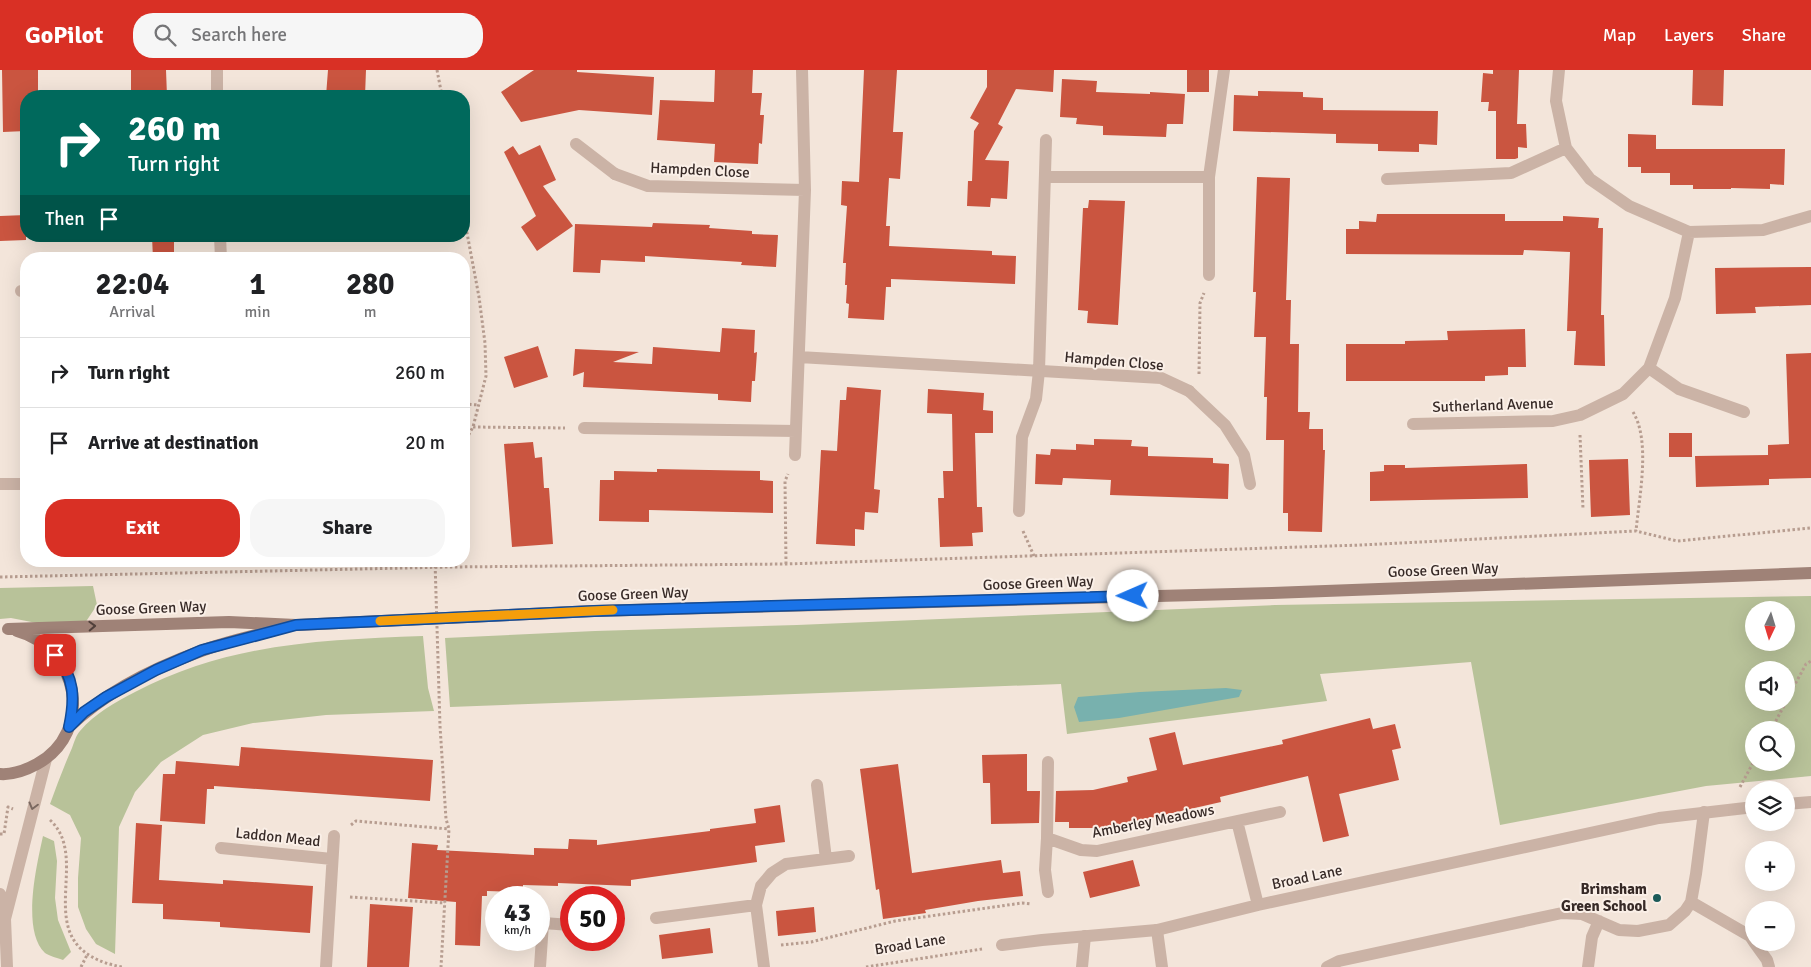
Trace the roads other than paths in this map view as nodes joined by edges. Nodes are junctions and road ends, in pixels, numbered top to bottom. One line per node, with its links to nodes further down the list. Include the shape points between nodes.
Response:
1 (217, 70): 5 (street)
2 (802, 70): 12 (street)
3 (1224, 70): 10 (street)
4 (1560, 70): 8 (street, via 1556,100)
5 (217, 90)
6 (1046, 140): 9 (street)
7 (576, 144): 12 (street, Hampden Close, via 616,174 648,186)
8 (1566, 148): 11 (street, via 1511,173); 14 (street, via 1590,179 1629,206)
9 (1046, 177): 10 (street); 18 (street)
10 (1209, 177): 15 (street)
11 (1387, 179)
12 (805, 190): 16 (street)
13 (1811, 216): 14 (street, via 1763,230)
14 (1689, 232): 17 (street, Sutherland Avenue, via 1675,298)
15 (1209, 276)
16 (799, 357): 18 (street, Hampden Close); 22 (street)
17 (1649, 368): 19 (street, via 1678,389); 20 (street, Sutherland Avenue, via 1623,394 1580,415 1553,421)
18 (1039, 371): 26 (street, Hampden Close, via 1160,378 1189,391 1225,425 1244,455); 27 (street, via 1036,400 1022,437)
19 (1744, 412)
20 (1413, 424)
21 (584, 428): 22 (street)
22 (796, 431): 23 (street)
23 (795, 455)
24 (0, 484): 25 (street)
25 (20, 484)
26 (1250, 484)
27 (1019, 511)
28 (1811, 573): 29 (main road, Goose Green Way, via 1272,593 594,611)
29 (296, 625): 30 (main road, Goose Green Way, one-way to 29, via 229,622); 31 (main road, Goose Green Way, via 202,650 156,670 106,697)
30 (4, 629): 31 (main road, via 29,635 48,646 62,663 71,683 74,705)
31 (69, 727): 32 (main road)
32 (46, 759): 34 (main road, via 27,770); 55 (street, one-way to 55)
33 (1048, 762): 43 (street)
34 (0, 774)
35 (816, 785): 47 (street)
36 (1811, 802): 37 (street)
37 (1795, 803)
38 (1745, 807): 40 (street, Broad Lane)
39 (1280, 812): 41 (street, Amberley Meadows)
40 (1704, 812): 50 (street); 52 (street, Broad Lane, via 1658,818)
41 (1238, 821): 43 (street, Amberley Meadows, via 1097,851 1081,850); 52 (street, Amberley Meadows)
42 (334, 836): 46 (street, Laddon Mead)
43 (1047, 838): 48 (street, via 1045,870)
44 (221, 848): 46 (street, Laddon Mead)
45 (850, 856): 47 (street)
46 (332, 859): 63 (street, Laddon Mead)
47 (826, 859): 51 (street, via 786,864 772,873 761,886)
48 (1048, 892)
49 (0, 894): 55 (street)
50 (1690, 902): 54 (street, via 1669,925 1638,931 1619,930); 57 (street)
51 (756, 905): 53 (street); 65 (street)
52 (1258, 905): 56 (street, Broad Lane)
53 (656, 918)
54 (1599, 921): 68 (street, via 1582,914 1562,913 1339,961); 69 (street, via 1592,937)
55 (3, 926): 62 (street)
56 (1157, 930): 58 (street, Broad Lane); 67 (street)
57 (1745, 933)
58 (1085, 936): 59 (street, Broad Lane); 66 (street)
59 (1002, 945)
60 (540, 951): 64 (street)
61 (1760, 951): 70 (street)
62 (7, 967)
63 (326, 967)
64 (540, 967)
65 (764, 967)
66 (1082, 967)
67 (1162, 967)
68 (1327, 967)
69 (1588, 967)
70 (1768, 967)

